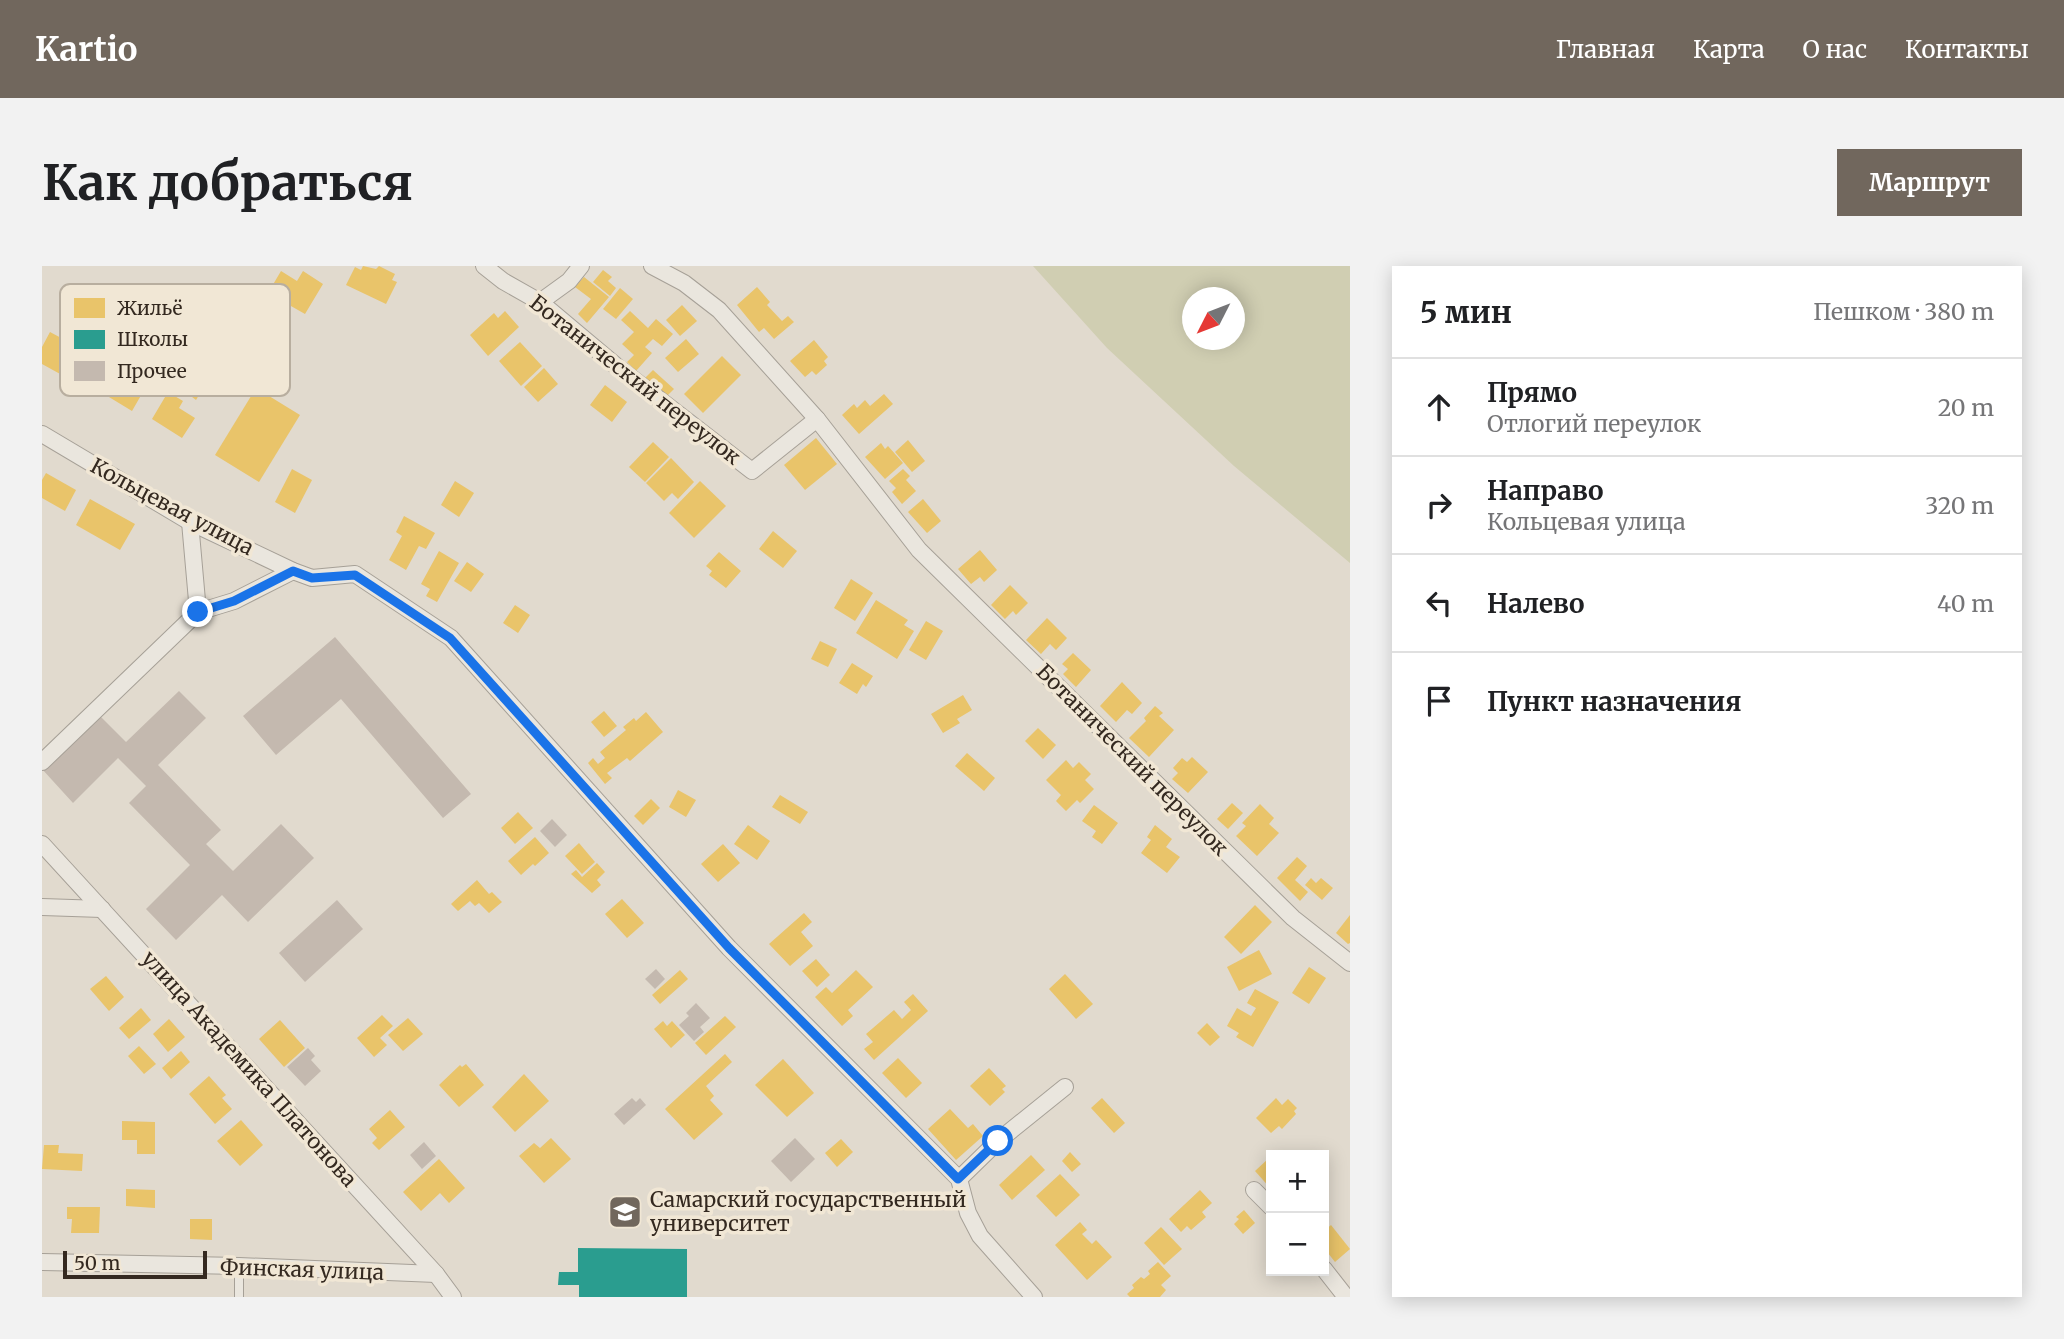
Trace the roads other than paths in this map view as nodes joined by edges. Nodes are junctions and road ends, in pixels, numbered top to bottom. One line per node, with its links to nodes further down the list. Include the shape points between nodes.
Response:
1 (484, 266): 4 (street, Ботанический переулок)
2 (581, 266): 4 (street)
3 (652, 266): 5 (street, Ботанический переулок, via 719,310)
4 (540, 302): 5 (street, Ботанический переулок, via 752,471)
5 (817, 419): 14 (street, Ботанический переулок, via 919,550 1293,918)
6 (42, 435): 7 (street, Кольцевая улица)
7 (190, 522): 8 (street, Кольцевая улица); 9 (street)
8 (293, 571): 9 (street, via 234,601); 16 (street, Кольцевая улица, via 312,578 355,575 450,638 729,948)
9 (198, 612): 10 (street)
10 (42, 762)
11 (42, 844): 13 (street, улица Академика Платонова)
12 (42, 907): 13 (street)
13 (102, 909): 21 (street, улица Академика Платонова)
14 (1350, 963)
15 (1065, 1087): 16 (street)
16 (958, 1179): 25 (street, Кольцевая улица, via 980,1236)
17 (1254, 1190): 18 (street)
18 (1266, 1202)
19 (42, 1262): 20 (street, Финская улица)
20 (239, 1266): 21 (street, Финская улица); 23 (lane)
21 (436, 1275): 24 (street, улица Академика Платонова)
22 (1329, 1275): 26 (street)
23 (239, 1297)
24 (453, 1297)
25 (1034, 1297)
26 (1346, 1297)

